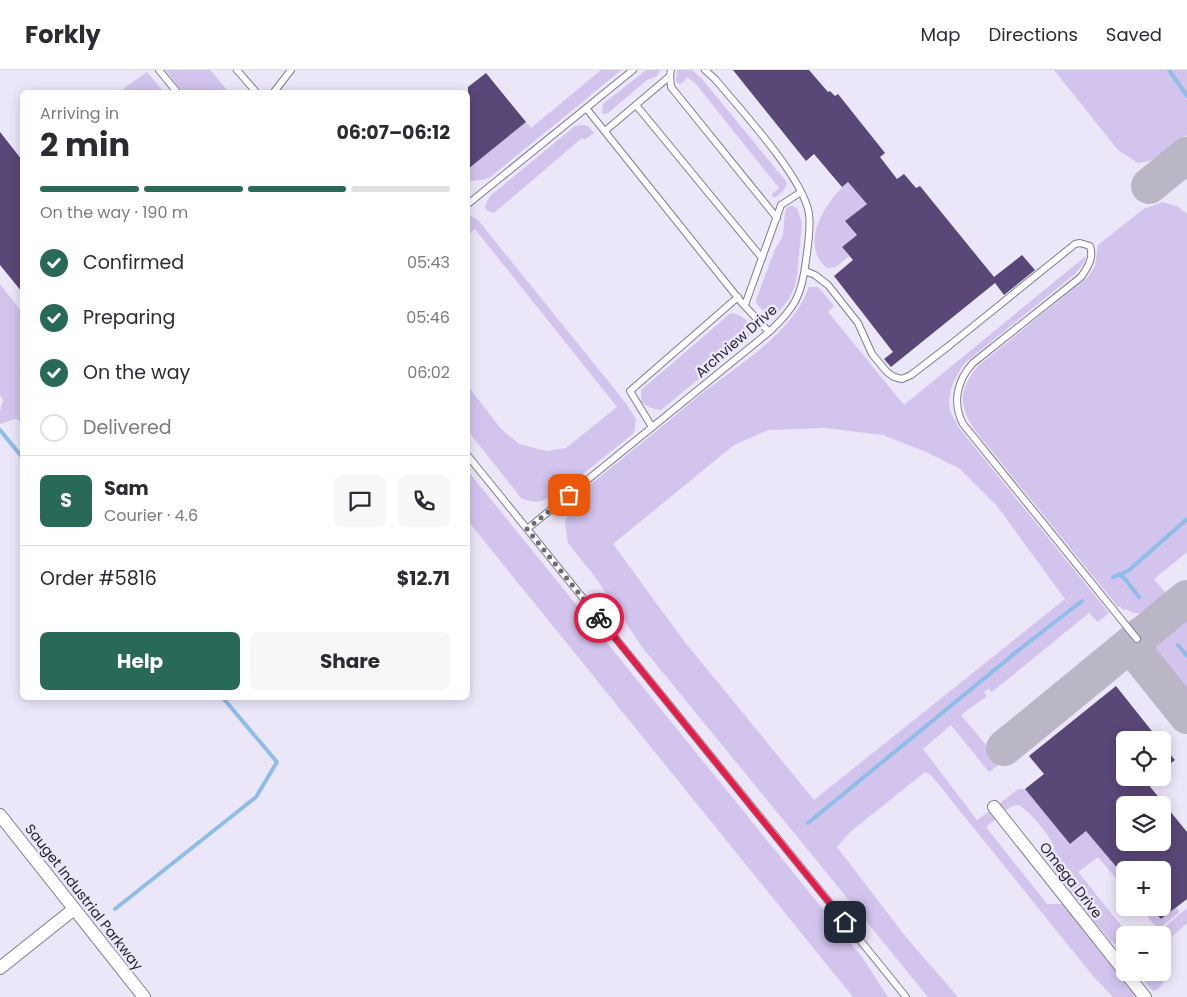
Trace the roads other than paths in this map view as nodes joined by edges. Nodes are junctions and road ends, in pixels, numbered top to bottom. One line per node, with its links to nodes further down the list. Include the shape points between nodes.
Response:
1 (159, 70): 7 (lane)
2 (237, 70): 8 (lane)
3 (290, 70): 9 (lane)
4 (633, 70): 11 (lane)
5 (705, 70): 13 (lane, Archview Drive, via 716,79 774,151)
6 (670, 73): 10 (lane); 15 (lane, via 671,87)
7 (175, 90)
8 (254, 90)
9 (275, 90)
10 (636, 105): 12 (lane); 16 (lane)
11 (586, 108): 12 (lane); 14 (lane)
12 (605, 131): 18 (lane)
13 (801, 192): 15 (lane, via 782,204); 17 (lane, Archview Drive, via 809,213 810,227)
14 (470, 201)
15 (777, 218): 16 (lane)
16 (762, 258): 19 (lane)
17 (805, 272): 20 (lane, Archview Drive, via 796,302); 24 (lane, via 828,285 858,323 872,354 887,372 902,379 950,345 1075,244 1090,246 1091,260 1081,277 966,371 958,391 958,408 963,424)
18 (738, 297): 19 (lane); 21 (lane, via 630,391)
19 (745, 305): 20 (lane)
20 (768, 332): 21 (lane, Archview Drive)
21 (652, 427): 23 (lane, Archview Drive)
22 (470, 458): 23 (lane)
23 (527, 529): 32 (lane)
24 (1137, 639)
25 (994, 807): 28 (street, Omega Drive)
26 (0, 815): 27 (street, Sauget Industrial Parkway)
27 (74, 909): 29 (street); 31 (street, Sauget Industrial Parkway)
28 (1116, 961)
29 (0, 968)
30 (1132, 981): 33 (street, Omega Drive)
31 (144, 997)
32 (906, 997)
33 (1144, 997)

